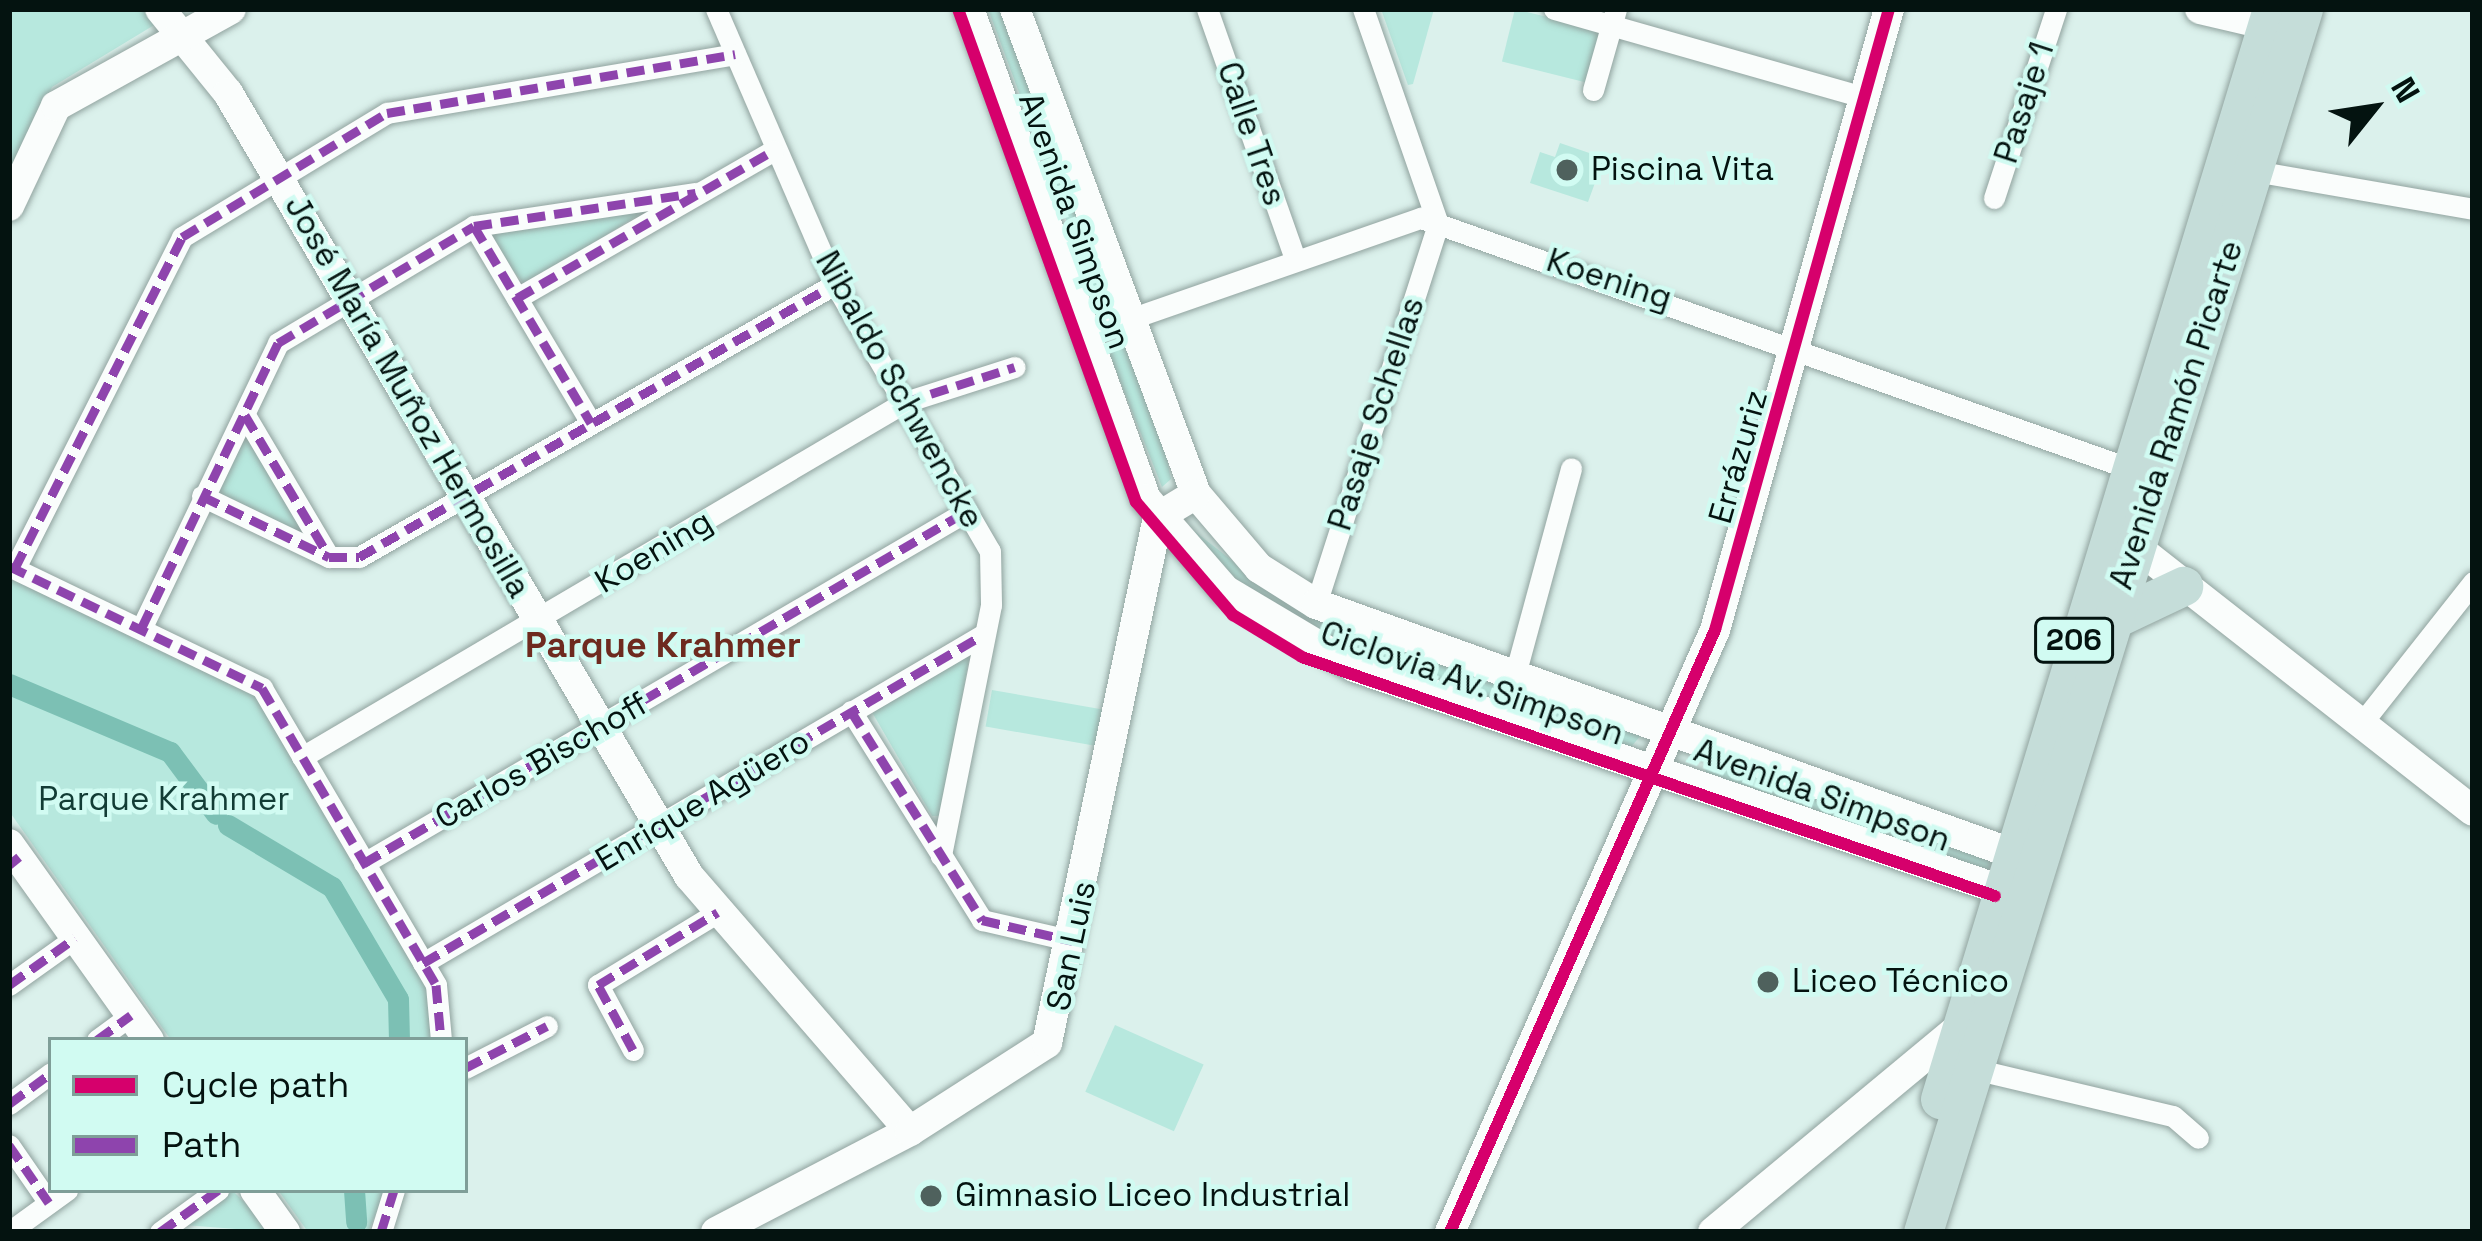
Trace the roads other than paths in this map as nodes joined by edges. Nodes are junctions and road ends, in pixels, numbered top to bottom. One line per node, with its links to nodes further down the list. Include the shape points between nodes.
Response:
1 (160, 9): 14 (main road, José María Muñoz Hermosilla)
2 (231, 9): 14 (main road)
3 (716, 9): 15 (street, Nibaldo Schwencke)
4 (968, 9): 32 (main road, Avenida Simpson)
5 (1015, 9): 31 (main road, Avenida Simpson)
6 (1207, 9): 27 (street, Calle Tres)
7 (1363, 9): 25 (street)
8 (1554, 9): 13 (street)
9 (1889, 9): 17 (main road, Errázuriz)
10 (2056, 9): 22 (street, Pasaje 1)
11 (2200, 9): 12 (main road)
12 (2281, 14): 19 (highway, Avenida Ramón Picarte / 206); 39 (highway, Avenida Ramón Picarte / 206)
13 (1613, 18): 16 (street); 17 (street)
14 (181, 34): 20 (main road, José María Muñoz Hermosilla); 23 (main road, via 56,106)
15 (735, 53): 18 (street, Nibaldo Schwencke); 20 (street, via 387,113)
16 (1593, 90)
17 (1863, 97): 33 (main road, Errázuriz)
18 (773, 151): 21 (street); 28 (street, Nibaldo Schwencke)
19 (2254, 171): 24 (street); 45 (highway, Avenida Ramón Picarte / 206)
20 (278, 176): 29 (main road, José María Muñoz Hermosilla); 47 (street, via 166,252)
21 (696, 193): 26 (street); 30 (street)
22 (1994, 198)
23 (9, 206)
24 (2473, 209)
25 (1438, 224): 27 (street, Koening, via 1421,218); 33 (street, Koening); 50 (street, Pasaje Schellas)
26 (474, 226): 29 (street); 30 (street)
27 (1295, 259): 31 (street, Koening)
28 (835, 284): 35 (street, Nibaldo Schwencke); 37 (street)
29 (348, 297): 36 (street, via 278,343); 42 (main road, José María Muñoz Hermosilla)
30 (517, 298): 37 (street)
31 (1130, 320): 32 (street, Koening); 40 (main road, Avenida Simpson)
32 (1087, 334): 44 (main road, Avenida Simpson)
33 (1798, 343): 39 (street, Koening); 58 (main road, Errázuriz)
34 (1015, 367): 35 (street, Koening)
35 (905, 402): 43 (street, Nibaldo Schwencke); 52 (street, Koening)
36 (245, 416): 41 (street); 46 (street)
37 (591, 423): 42 (street)
38 (1570, 468): 55 (street)
39 (2128, 468): 45 (highway); 67 (highway, Avenida Ramón Picarte / 206)
40 (1196, 494): 44 (main road); 50 (main road, Avenida Simpson, via 1242,553)
41 (202, 496): 46 (street); 53 (street)
42 (464, 498): 46 (street, via 359,557); 52 (main road, José María Muñoz Hermosilla)
43 (967, 511): 54 (street, Nibaldo Schwencke, via 994,571); 59 (street, Carlos Bischoff)
44 (1158, 517): 61 (main road, Avenida Simpson, via 1225,590 1327,656); 71 (main road, San Luis)
45 (2135, 546): 49 (main road); 51 (highway, Avenida Ramón Picarte / 206)
46 (329, 556)
47 (12, 567): 53 (street)
48 (2473, 582): 57 (street)
49 (2183, 586): 51 (highway); 57 (main road)
50 (1316, 604): 55 (main road, Avenida Simpson)
51 (2111, 620): 69 (highway, Avenida Ramón Picarte / 206)
52 (538, 621): 59 (main road, José María Muñoz Hermosilla); 60 (street, Koening)
53 (142, 627): 60 (street, via 262,688)
54 (981, 635): 56 (street, Enrique Agüero); 65 (street, Nibaldo Schwencke)
55 (1516, 671): 58 (main road, Avenida Simpson)
56 (851, 712): 63 (street, Enrique Agüero); 65 (street)
57 (2361, 724): 62 (main road)
58 (1680, 726): 61 (main road, Errázuriz); 67 (main road, Avenida Simpson)
59 (600, 730): 63 (main road, José María Muñoz Hermosilla); 66 (street, Carlos Bischoff)
60 (302, 757): 66 (street)
61 (1664, 766): 67 (main road, Avenida Simpson); 97 (main road, Errázuriz)
62 (2469, 804)
63 (660, 827): 68 (main road, José María Muñoz Hermosilla); 72 (street, Enrique Agüero)
64 (12, 855): 70 (main road)
65 (941, 856): 71 (street, via 982,920)
66 (364, 863): 72 (street)
67 (2004, 871): 69 (highway, via 2025,877); 75 (highway, Avenida Ramón Picarte / 206)
68 (718, 912): 79 (street, via 598,986); 84 (main road, José María Muñoz Hermosilla)
69 (2024, 924): 81 (highway, Avenida Ramón Picarte / 206)
70 (75, 938): 73 (street); 76 (main road)
71 (1073, 941): 84 (main road, San Luis, via 1047,1043)
72 (423, 963): 78 (street, via 440,997)
73 (9, 985)
74 (547, 1026): 80 (street)
75 (1960, 1026): 98 (main road); 99 (highway, Avenida Ramón Picarte / 206)
76 (140, 1028): 77 (street)
77 (108, 1037)
78 (441, 1037)
79 (633, 1050)
80 (468, 1066)
81 (1974, 1069): 85 (street, via 2173,1116); 100 (highway, Avenida Ramón Picarte / 206)
82 (48, 1075): 83 (street)
83 (9, 1104)
84 (910, 1131): 96 (main road, San Luis)
85 (2198, 1138)
86 (9, 1145): 87 (street)
87 (48, 1186)
88 (214, 1193): 93 (street)
89 (257, 1193): 94 (main road)
90 (393, 1193): 95 (street)
91 (58, 1197): 92 (street)
92 (9, 1232)
93 (160, 1232)
94 (285, 1232)
95 (381, 1232)
96 (716, 1232)
97 (1450, 1232)
98 (1713, 1232)
99 (1907, 1232)
100 (1923, 1232)

